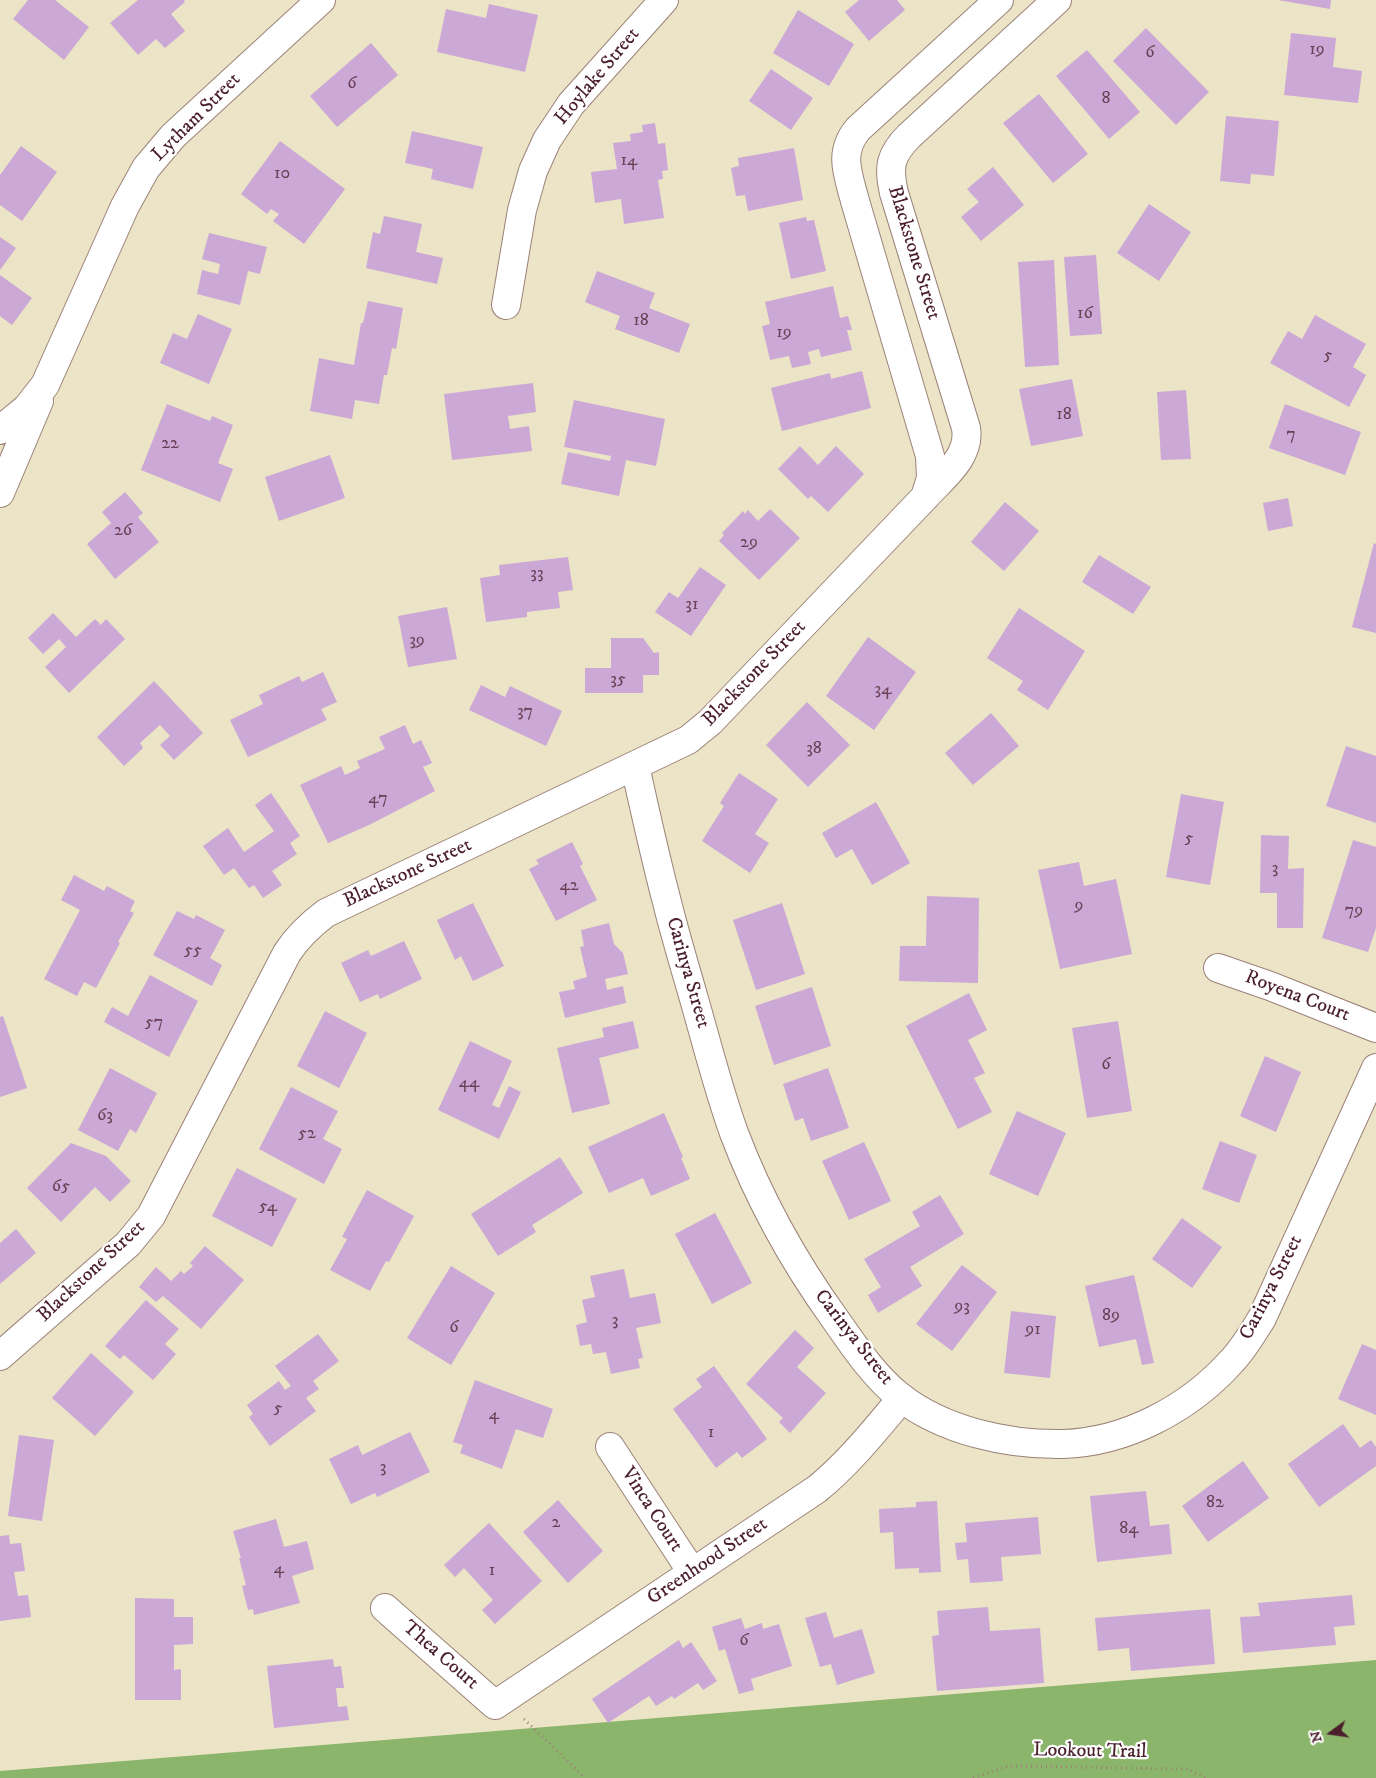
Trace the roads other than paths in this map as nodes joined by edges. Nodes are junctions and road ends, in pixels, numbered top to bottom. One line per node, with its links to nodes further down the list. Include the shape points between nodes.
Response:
1 (321, 0): 6 (street, Lytham Street, via 173,136 146,168 118,220)
2 (664, 0): 5 (street, Hoylake Street, via 570,104 547,140 522,210)
3 (999, 0): 9 (street, Blackstone Street, via 858,129 846,148 855,201 930,456 931,478)
4 (1057, 0): 9 (street, Blackstone Street, via 908,136 891,162 894,193 967,435 959,459)
5 (506, 305)
6 (54, 367): 7 (street, Lytham Street, via 35,399); 8 (street, Lytham Street)
7 (0, 430)
8 (0, 493)
9 (925, 497): 10 (street, Blackstone Street, via 710,722 688,740)
10 (634, 766): 14 (street, Blackstone Street, via 326,913 308,927 287,953 151,1216 128,1244); 15 (street, Carinya Street, via 667,903 716,1078 754,1179 794,1259 828,1310 864,1360)
11 (1218, 968): 12 (street, Royena Court)
12 (1376, 1028)
13 (1376, 1068): 15 (street, Carinya Street, via 1262,1318 1231,1363 1180,1405 1129,1431 1070,1444 1042,1444 1009,1440 949,1424)
14 (0, 1356)
15 (902, 1398): 17 (street, Greenhood Street, via 833,1476)
16 (610, 1447): 17 (street, Vinca Court)
17 (692, 1572): 19 (street, Greenhood Street)
18 (385, 1608): 19 (street, Thea Court)
19 (495, 1704)

